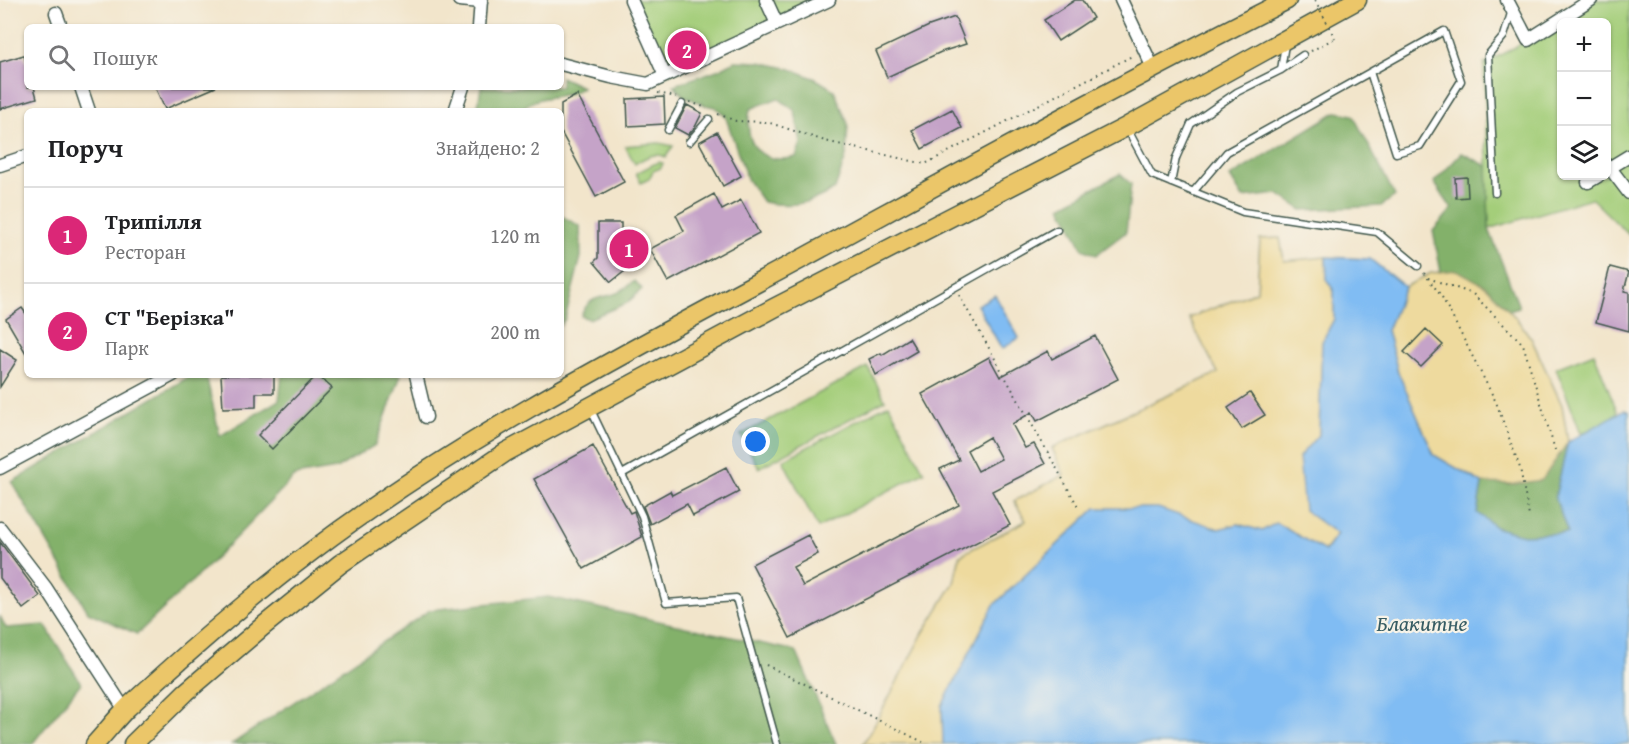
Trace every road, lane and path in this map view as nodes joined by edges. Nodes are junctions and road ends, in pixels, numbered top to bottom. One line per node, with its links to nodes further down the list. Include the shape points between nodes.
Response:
1 (459, 0): 10 (street)
2 (631, 0): 23 (street)
3 (766, 0): 15 (street)
4 (829, 0): 15 (street)
5 (1121, 0): 17 (street)
6 (1287, 0): 20 (main road)
7 (1315, 0): 18 (path, bridge, via 1335,38)
8 (1357, 0): 16 (main road)
9 (1592, 0): 11 (street, via 1528,40)
10 (481, 1): 14 (street)
11 (1510, 5): 44 (lane, via 1504,36 1488,55)
12 (56, 13): 13 (street)
13 (60, 24)
14 (479, 24)
15 (777, 24): 23 (street)
16 (1286, 39): 21 (lane); 34 (main road)
17 (1145, 50): 20 (street); 32 (path, via 924,164 825,141 767,122 736,121)
18 (1303, 55): 21 (lane)
19 (564, 65): 24 (street)
20 (1153, 68): 61 (main road, via 732,296 470,444 313,550)
21 (1281, 70): 42 (lane, via 1237,92 1191,124 1176,158)
22 (1370, 72): 22 (lane, via 1444,31 1461,81 1420,146 1396,153); 43 (lane, via 1227,152)
23 (665, 76): 24 (street, via 648,84)
24 (640, 83): 27 (path)
25 (82, 90): 29 (street)
26 (462, 90): 30 (street)
27 (681, 101): 35 (lane)
28 (689, 101): 31 (path)
29 (88, 108)
30 (456, 108)
31 (708, 109)
32 (716, 113)
33 (709, 119): 36 (lane)
34 (1126, 127): 42 (lane, via 1152,175); 52 (main road)
35 (668, 130)
36 (689, 142)
37 (1629, 156): 40 (street)
38 (24, 157): 39 (street)
39 (0, 165)
40 (1611, 167)
41 (1611, 172): 45 (street)
42 (1171, 183): 43 (lane)
43 (1193, 192): 47 (lane, via 1243,212 1377,232)
44 (1495, 193)
45 (1629, 193)
46 (1057, 230): 49 (lane)
47 (1418, 266): 48 (path)
48 (1428, 278): 54 (path, via 1473,294 1522,344); 58 (path, via 1443,297 1496,402 1520,468)
49 (955, 287): 56 (lane); 57 (path)
50 (167, 378): 55 (street)
51 (417, 378): 53 (street)
52 (590, 407): 56 (lane); 64 (main road, via 506,452 340,564 186,692)
53 (426, 417)
54 (1555, 450)
55 (0, 468)
56 (622, 474): 60 (lane, via 642,516 666,603 736,598)
57 (1079, 508)
58 (1529, 516)
59 (0, 528): 61 (street, via 46,588)
60 (753, 659): 62 (path); 65 (lane)
61 (125, 710): 63 (main road)
62 (923, 742)
63 (94, 744)
64 (133, 744)
65 (777, 744)

